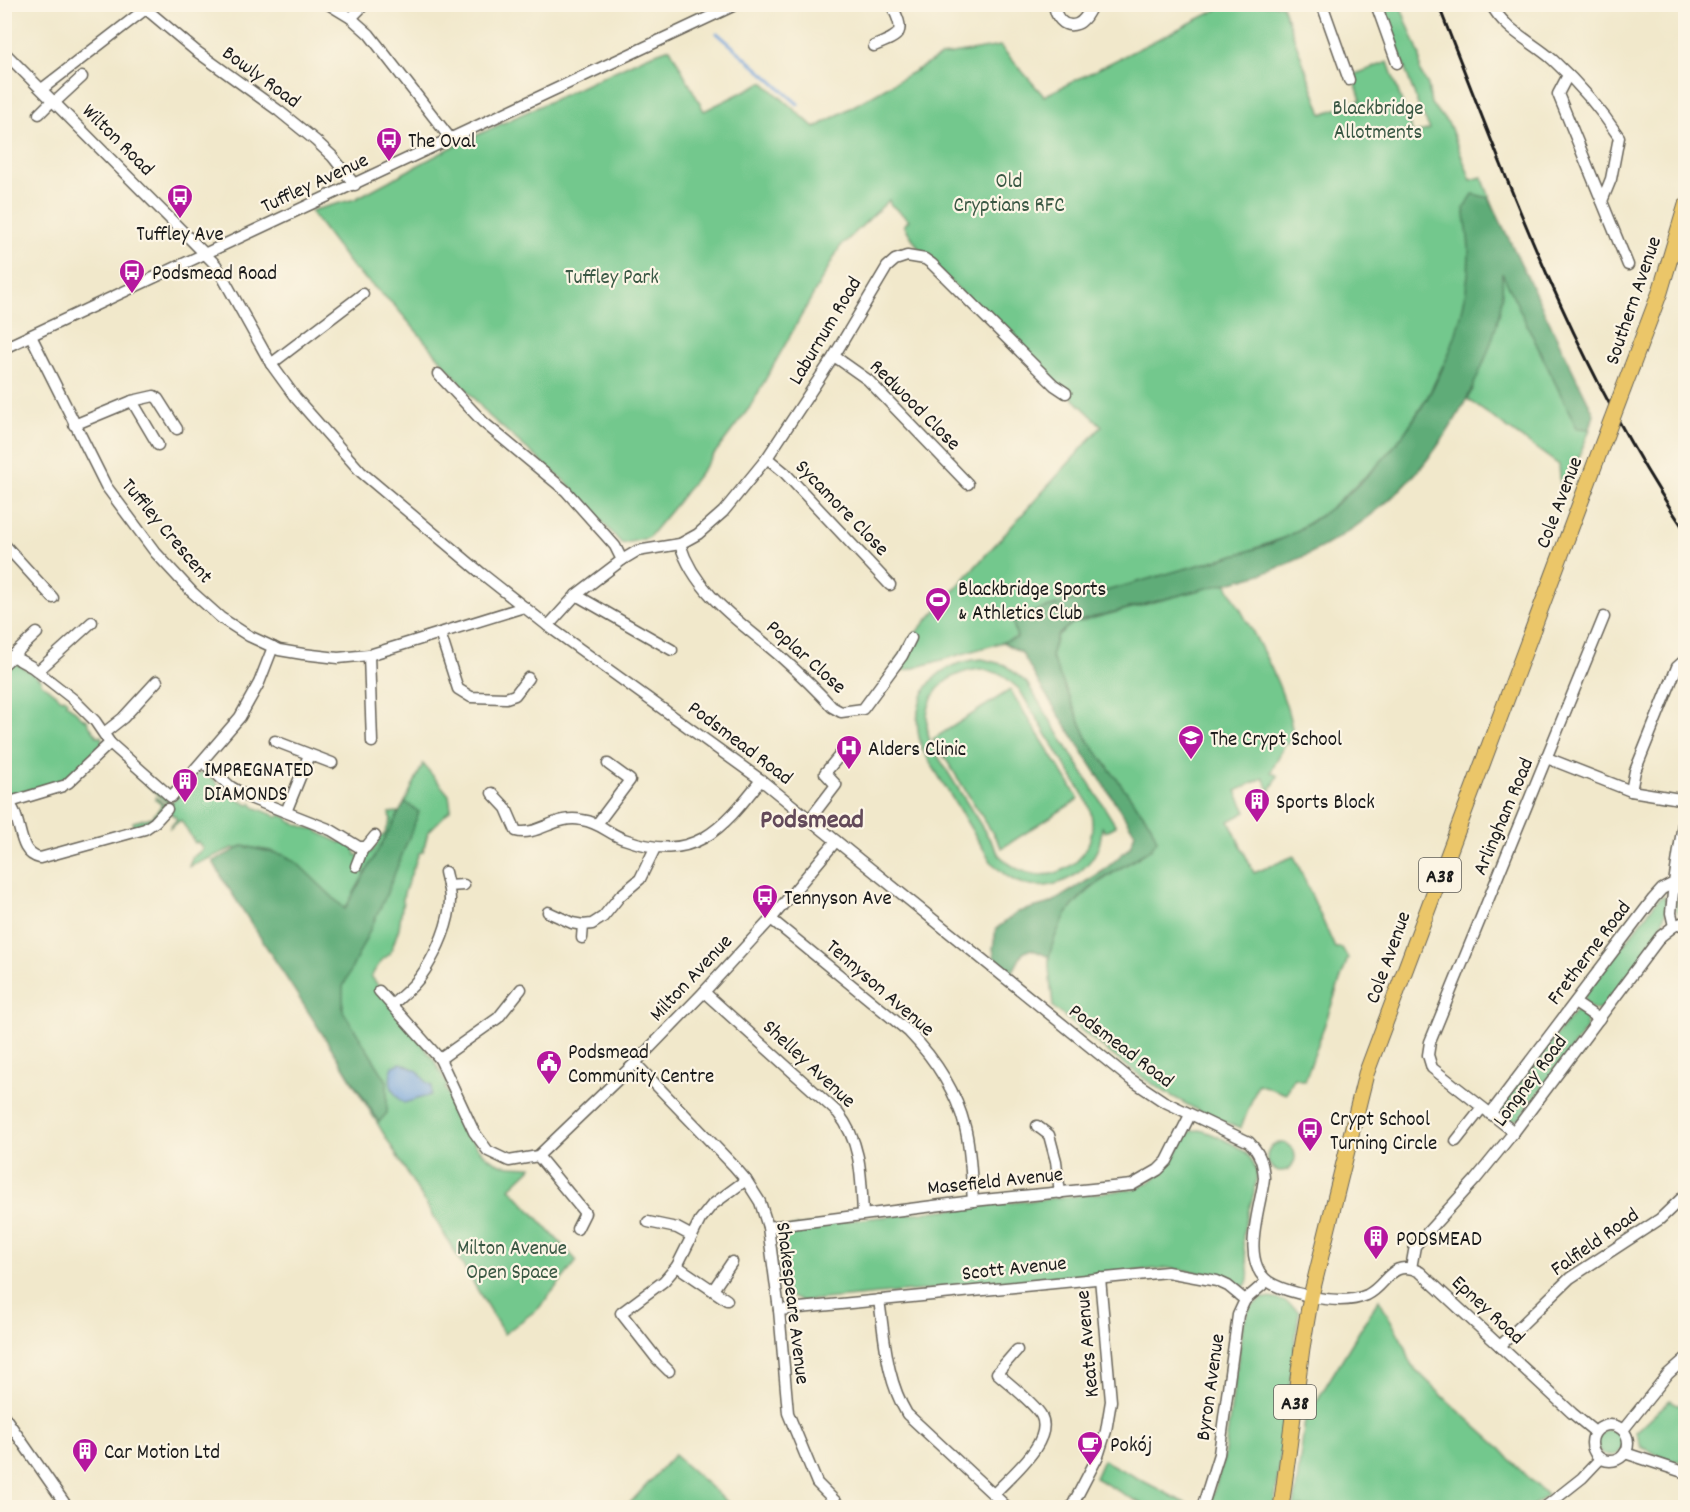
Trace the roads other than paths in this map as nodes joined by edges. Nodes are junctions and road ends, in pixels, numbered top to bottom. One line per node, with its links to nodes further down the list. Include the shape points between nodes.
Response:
1 (328, 4): 11 (street)
2 (365, 4): 11 (street)
3 (737, 4): 21 (street, Tuffley Avenue)
4 (891, 4): 12 (street, via 901,24 900,31 897,37)
5 (1054, 4): 6 (street, via 1059,20 1077,24)
6 (1093, 4)
7 (1323, 4): 17 (street)
8 (1376, 4): 14 (street)
9 (1491, 4): 15 (street, via 1512,29)
10 (146, 6): 18 (street); 22 (street, Bowly Road, via 316,141)
11 (351, 18): 21 (street, via 369,34)
12 (874, 46)
13 (4, 51): 18 (street, Wilton Road)
14 (1397, 63)
15 (1568, 75): 23 (street, via 1558,94); 23 (street, via 1587,93 1619,137 1611,179)
16 (82, 77): 19 (street)
17 (1349, 80)
18 (42, 89): 19 (street, Wilton Road)
19 (54, 101): 20 (street); 25 (street, Wilton Road)
20 (40, 114)
21 (450, 138): 22 (street, Tuffley Avenue)
22 (354, 185): 25 (street, Tuffley Avenue)
23 (1602, 201): 26 (street)
24 (1686, 205): 35 (highway, Southern Avenue / A38, bridge, via 1660,292)
25 (206, 255): 28 (street, Tuffley Avenue); 31 (street, Podsmead Road, via 216,265)
26 (1628, 265)
27 (363, 294): 31 (street)
28 (31, 336): 29 (street, Tuffley Avenue); 36 (street, Tuffley Crescent)
29 (5, 346)
30 (834, 356): 33 (street, Laburnum Road, via 886,267 895,260 915,256 932,264); 41 (street, Laburnum Road); 42 (street, Redwood Close, via 868,380)
31 (271, 364): 49 (street, Podsmead Road, via 361,472)
32 (438, 374): 38 (street)
33 (1066, 393)
34 (132, 401): 36 (street); 37 (street, via 154,396); 39 (street)
35 (1616, 408): 127 (highway, Cole Avenue / A38, bridge, via 1366,1074)
36 (74, 425): 56 (street, Tuffley Crescent, via 106,486 155,552 221,618)
37 (177, 429)
38 (507, 442): 40 (street); 45 (street, via 566,491 615,546)
39 (158, 445)
40 (498, 453)
41 (767, 458): 43 (street, Laburnum Road, via 723,512); 46 (street, Sycamore Close)
42 (968, 484)
43 (680, 544): 45 (street, Laburnum Road, via 637,551); 55 (street, Poplar Close, via 700,584 713,600 841,712 863,709)
44 (6, 549): 48 (street)
45 (622, 560): 47 (street, Laburnum Road)
46 (890, 585)
47 (576, 595): 52 (street, Laburnum Road); 57 (street)
48 (53, 598)
49 (524, 607): 52 (street, Podsmead Road); 54 (street, Tuffley Crescent)
50 (1604, 617): 70 (street, Arlingham Road)
51 (92, 622): 61 (street)
52 (548, 626): 74 (street, Podsmead Road)
53 (37, 633): 60 (street)
54 (440, 633): 58 (street, Tuffley Crescent); 62 (street, via 458,689 464,694 506,698 515,695)
55 (911, 638)
56 (273, 647): 58 (street, Tuffley Crescent, via 338,658); 71 (street, via 240,717)
57 (672, 650)
58 (369, 656): 66 (street)
59 (1686, 659): 75 (street, via 1677,667)
60 (8, 660): 61 (street)
61 (38, 671): 64 (street, via 88,712)
62 (528, 678)
63 (157, 681): 64 (street)
64 (104, 733): 67 (street)
65 (275, 741): 69 (street)
66 (372, 742)
67 (110, 743): 71 (street, via 171,797); 77 (street, via 66,785)
68 (845, 749): 81 (street, via 825,773 836,785)
69 (309, 754): 72 (street); 80 (street)
70 (1547, 758): 75 (street); 106 (street, Arlingham Road, via 1430,1042 1432,1068)
71 (203, 762): 80 (street, via 239,793)
72 (332, 763)
73 (609, 764): 82 (street, via 630,780)
74 (761, 780): 81 (street, Podsmead Road); 86 (street, via 714,832 693,844)
75 (1631, 790): 78 (street)
76 (492, 793): 82 (street, via 506,808 516,831 523,833 564,820)
77 (7, 800): 79 (street, via 15,811 26,850 40,858 145,829)
78 (1686, 802): 89 (street)
79 (167, 809)
80 (286, 812): 85 (street)
81 (810, 819): 84 (street, Podsmead Road)
82 (597, 824): 86 (street, via 621,838)
83 (375, 836): 85 (street)
84 (836, 842): 93 (street, Milton Avenue); 107 (street, Podsmead Road, via 1114,1067)
85 (363, 848): 87 (street)
86 (655, 848): 95 (street, via 640,879 603,917)
87 (356, 866)
88 (445, 872): 91 (street)
89 (1674, 882): 96 (street); 101 (street, Fretherne Road, via 1653,899)
90 (464, 885): 91 (street)
91 (448, 886): 102 (street, via 448,917 429,962 411,988)
92 (548, 912): 95 (street)
93 (771, 919): 100 (street, Milton Avenue); 115 (street, Tennyson Avenue, via 928,1052 952,1093 965,1127)
94 (1686, 921): 96 (street, Longney Road)
95 (583, 926): 97 (street)
96 (1674, 926): 103 (street, Longney Road, via 1661,936)
97 (582, 938)
98 (521, 988): 104 (street, via 498,1018)
99 (379, 991): 102 (street)
100 (704, 992): 105 (street, Milton Avenue); 116 (street, Shelley Avenue, via 847,1123 860,1163)
101 (1575, 1003): 103 (street); 106 (street, Fretherne Road)
102 (393, 1004): 104 (street)
103 (1599, 1019): 109 (street, Longney Road)
104 (440, 1059): 111 (street, via 474,1132 488,1151 509,1161)
105 (635, 1063): 111 (street, Milton Avenue); 112 (street, Shakespeare Avenue)
106 (1486, 1111): 109 (street, Arlingham Road); 110 (street, Fretherne Road)
107 (1190, 1115): 113 (street, Masefield Avenue, via 1167,1161 1158,1170 1132,1185); 125 (street, Podsmead Road, via 1236,1135 1257,1150 1264,1178 1253,1252)
108 (1037, 1125): 113 (street, via 1049,1135)
109 (1514, 1132): 123 (street, Longney Road, via 1415,1246)
110 (1456, 1141)
111 (538, 1156): 119 (street, via 585,1213)
112 (746, 1180): 118 (street, Shakespeare Avenue, via 760,1202); 120 (street, via 712,1205)
113 (1060, 1193): 115 (street, Masefield Avenue)
114 (1686, 1194): 132 (street, Falfield Road, via 1660,1218 1570,1278)
115 (973, 1201): 116 (street, Masefield Avenue)
116 (863, 1214): 118 (street, Masefield Avenue)
117 (648, 1222): 120 (street, via 677,1228)
118 (768, 1227): 131 (street, Shakespeare Avenue)
119 (577, 1229)
120 (692, 1236): 122 (street)
121 (732, 1262): 126 (street)
122 (677, 1266): 126 (street); 135 (street, via 652,1292 621,1313)
123 (1411, 1268): 127 (street, via 1400,1268 1369,1294 1355,1299); 132 (street, Epney Road)
124 (1100, 1278): 129 (street, Scott Avenue); 130 (street, Scott Avenue, via 1167,1272 1217,1281); 146 (street, Keats Avenue, via 1111,1401 1098,1456)
125 (1267, 1281): 127 (street); 130 (street)
126 (713, 1290): 128 (street)
127 (1311, 1296): 148 (highway, Cole Avenue / A38)
128 (727, 1300)
129 (879, 1300): 131 (street, Scott Avenue); 142 (street, via 889,1372 898,1400 918,1425)
130 (1245, 1300): 147 (street, Byron Avenue, via 1238,1316 1219,1454)
131 (779, 1310): 144 (street, Shakespeare Avenue, via 788,1413 817,1483)
132 (1500, 1346): 138 (street, Epney Road)
133 (1017, 1350): 142 (street, via 997,1373 1040,1413 1045,1428 1040,1444)
134 (1686, 1358): 137 (street)
135 (669, 1371)
136 (4, 1416): 143 (street)
137 (1623, 1430): 138 (street, via 1610,1425); 139 (street, via 1628,1441)
138 (1595, 1432): 140 (street, via 1592,1445)
139 (1626, 1453): 140 (street, via 1611,1462); 141 (street)
140 (1600, 1459): 149 (street)
141 (1686, 1473)
142 (994, 1494): 145 (street)
143 (68, 1508)
144 (842, 1508)
145 (1008, 1508)
146 (1071, 1508)
147 (1202, 1508)
148 (1281, 1508)
149 (1544, 1508)

